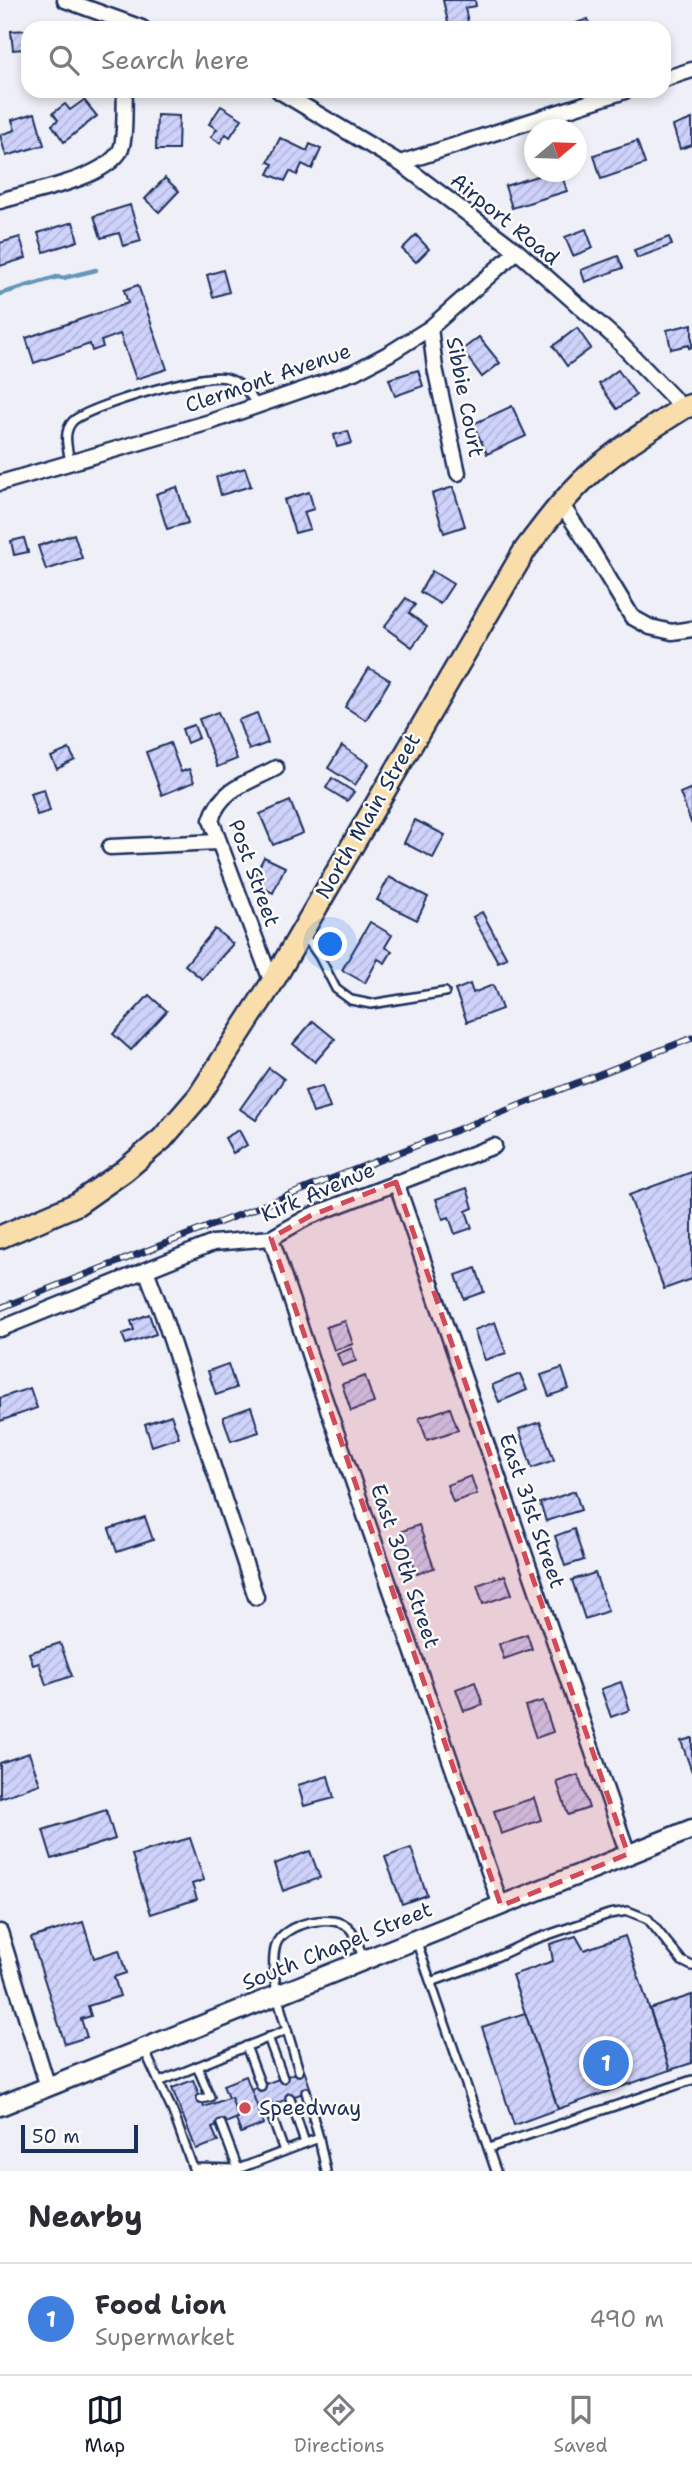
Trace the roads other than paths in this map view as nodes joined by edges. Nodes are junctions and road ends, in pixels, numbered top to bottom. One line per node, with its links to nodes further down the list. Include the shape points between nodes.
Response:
1 (65, 0): 2 (street)
2 (119, 21)
3 (692, 70): 4 (street)
4 (671, 77)
5 (125, 98): 9 (street, via 121,149 108,163 85,176)
6 (291, 98): 8 (street, Airport Road)
7 (603, 98): 8 (street)
8 (400, 163): 10 (street, Airport Road)
9 (0, 201)
10 (517, 251): 11 (street, Clermont Avenue); 12 (street, Airport Road)
11 (430, 328): 13 (street, Clermont Avenue, via 354,372); 15 (street, Sibbie Court)
12 (687, 406): 17 (main road, North Main Street, via 623,447)
13 (258, 407): 14 (street, Clermont Avenue); 14 (lane, via 245,388 224,377 174,384 72,422 67,432)
14 (70, 463): 16 (street, Clermont Avenue)
15 (458, 473)
16 (0, 483)
17 (561, 504): 18 (street, via 632,617 672,632); 22 (main road, North Main Street, via 491,605)
18 (692, 629)
19 (276, 768): 20 (street, Post Street, via 225,794 215,806 211,820)
20 (218, 842): 21 (street); 23 (street, Post Street)
21 (110, 847)
22 (302, 931): 23 (main road, North Main Street); 24 (lane, via 336,989 351,1000 371,1004)
23 (272, 983): 27 (main road, North Main Street, via 199,1096 162,1139 77,1203)
24 (445, 992)
25 (494, 1146): 26 (street, Kirk Avenue)
26 (396, 1182): 28 (street, Kirk Avenue, via 310,1216); 33 (street, East 31st Street)
27 (0, 1237)
28 (271, 1238): 29 (street, Kirk Avenue, via 213,1243); 34 (street, East 30th Street)
29 (146, 1270): 30 (street, Kirk Avenue); 31 (street)
30 (0, 1329)
31 (256, 1597)
32 (691, 1833): 33 (street, South Chapel Street)
33 (628, 1854): 34 (street, South Chapel Street)
34 (501, 1906): 36 (street, South Chapel Street)
35 (0, 1933): 51 (street)
36 (416, 1939): 37 (street, South Chapel Street); 39 (lane)
37 (364, 1959): 40 (street, South Chapel Street); 40 (lane, via 343,1923 318,1921 290,1929 276,1943)
38 (692, 1966): 39 (lane, via 682,1961 648,1919 628,1911 530,1941)
39 (431, 1982): 60 (lane)
40 (277, 1994): 41 (lane); 44 (street, South Chapel Street)
41 (286, 2030): 42 (lane); 46 (lane)
42 (268, 2037): 43 (lane); 47 (lane)
43 (246, 2046): 45 (lane); 50 (lane)
44 (143, 2048): 49 (lane); 51 (street, South Chapel Street)
45 (197, 2066): 49 (lane); 54 (lane)
46 (299, 2071)
47 (283, 2078)
48 (692, 2080): 60 (lane)
49 (159, 2082): 62 (lane, via 185,2133)
50 (261, 2086)
51 (48, 2087): 55 (street, South Chapel Street)
52 (306, 2092): 58 (lane)
53 (290, 2098): 59 (lane)
54 (208, 2100)
55 (0, 2106)
56 (268, 2106): 61 (lane)
57 (221, 2124): 63 (lane)
58 (319, 2138): 59 (lane); 64 (lane)
59 (305, 2143): 61 (lane)
60 (488, 2148): 65 (lane)
61 (284, 2151): 63 (lane)
62 (193, 2169): 63 (lane)
63 (238, 2169)
64 (326, 2171)
65 (496, 2171)

